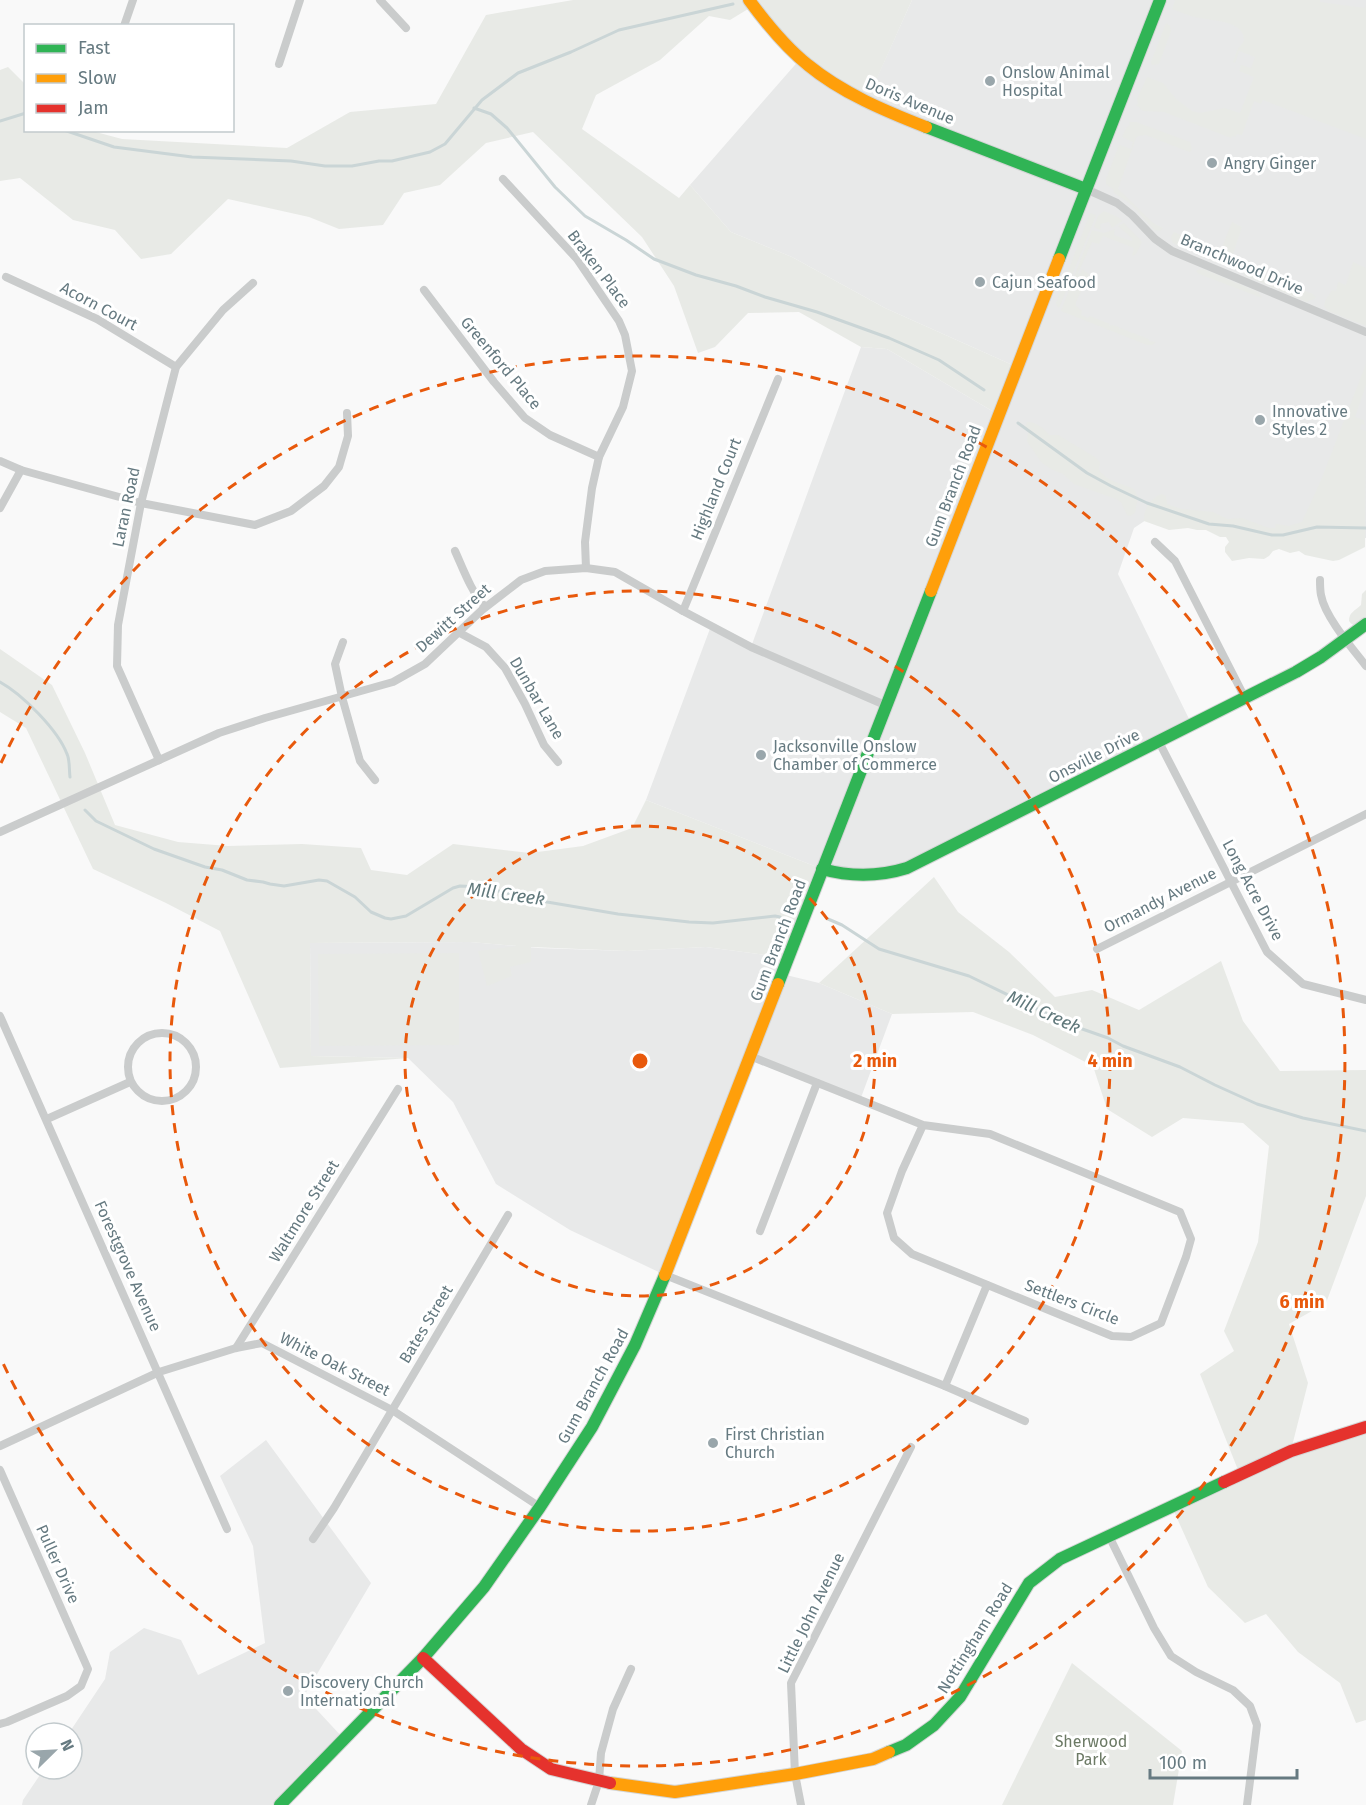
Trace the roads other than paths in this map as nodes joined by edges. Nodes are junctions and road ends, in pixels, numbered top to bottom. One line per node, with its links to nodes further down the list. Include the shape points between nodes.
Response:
1 (133, 0): 6 (street)
2 (300, 0): 8 (street)
3 (380, 0): 7 (street)
4 (749, 0): 10 (street, Doris Avenue, via 775,33 812,68 856,97 940,134)
5 (1160, 0): 10 (street, Gum Branch Road)
6 (125, 24)
7 (406, 28)
8 (279, 64)
9 (503, 179): 18 (street, Braken Place, via 577,259 625,335 632,371 623,407)
10 (1086, 189): 14 (street, Branchwood Drive, via 1117,203 1172,251); 36 (street, Gum Branch Road)
11 (6, 277): 15 (street, Acorn Court, via 97,319)
12 (254, 283): 15 (street, Laran Road, via 223,310)
13 (424, 290): 18 (street, Greenford Place, via 525,418 550,435)
14 (1366, 332)
15 (176, 367): 21 (street, Laran Road)
16 (778, 379): 28 (street, Highland Court)
17 (347, 413): 21 (street, via 348,436 339,467 324,486 291,511 255,525)
18 (599, 457): 25 (street, Braken Place, via 585,542)
19 (0, 461): 20 (street)
20 (21, 470): 21 (street); 22 (street)
21 (141, 503): 38 (street, Laran Road, via 118,625 117,666)
22 (0, 508)
23 (1155, 542): 35 (street, via 1175,561)
24 (455, 551): 27 (street, via 469,584)
25 (586, 568): 27 (street, Dewitt Street, via 545,571 521,580); 28 (street, Dewitt Street, via 615,572)
26 (1320, 580): 31 (street, via 1325,606)
27 (485, 607): 30 (street, Dewitt Street)
28 (683, 611): 36 (street, Dewitt Street, via 751,647)
29 (1366, 624): 31 (street, Onsville Drive)
30 (458, 632): 34 (street, Dewitt Street, via 425,664 393,682); 39 (street, Dunbar Lane, via 486,647 505,668 544,745)
31 (1345, 640): 33 (street); 35 (street, Onsville Drive, via 1310,664)
32 (343, 642): 34 (street, via 335,664)
33 (1366, 666)
34 (342, 697): 38 (street, Dewitt Street, via 219,733); 40 (street, via 360,761)
35 (1245, 698): 37 (street, Onsville Drive)
36 (885, 705): 43 (street, Gum Branch Road)
37 (1159, 741): 43 (street, Onsville Drive, via 907,868 866,876); 44 (street, Long Acre Drive)
38 (159, 760): 42 (street, Dewitt Street)
39 (558, 762)
40 (375, 780)
41 (1366, 814): 44 (street, Ormandy Avenue)
42 (0, 832)
43 (822, 869): 48 (street, Gum Branch Road)
44 (1231, 882): 45 (street, Ormandy Avenue); 46 (street, Long Acre Drive, via 1267,952 1303,984)
45 (1096, 949)
46 (1366, 1000)
47 (0, 1016): 52 (street, Forestgrove Avenue)
48 (750, 1056): 50 (street, Settlers Circle); 56 (street, Gum Branch Road)
49 (130, 1082): 49 (street, via 150,1100 164,1102 184,1094 196,1071 194,1056 187,1044 159,1032 140,1040 129,1054); 52 (street)
50 (817, 1083): 53 (street, Settlers Circle); 55 (street)
51 (398, 1089): 58 (street, Waltmore Street)
52 (47, 1119): 59 (street, Forestgrove Avenue)
53 (923, 1125): 57 (street, Settlers Circle, via 887,1213 894,1238 912,1254); 57 (street, Settlers Circle, via 990,1134 1180,1212 1191,1239 1161,1323 1131,1337 1112,1336)
54 (508, 1215): 61 (street, Bates Street)
55 (760, 1231)
56 (665, 1275): 60 (street); 67 (street, Gum Branch Road, via 635,1345 592,1427)
57 (987, 1285): 60 (street)
58 (236, 1348): 59 (street, White Oak Street); 61 (street, White Oak Street, via 262,1343)
59 (159, 1372): 64 (street, White Oak Street); 68 (street, Forestgrove Avenue)
60 (945, 1386): 62 (street)
61 (392, 1410): 67 (street, White Oak Street); 70 (street, Bates Street)
62 (1025, 1421)
63 (1366, 1427): 69 (street, Nottingham Road, via 1291,1451)
64 (0, 1446)
65 (911, 1447): 74 (street, Little John Avenue, via 791,1683)
66 (0, 1470): 73 (street, Puller Drive, via 88,1670 81,1686 67,1696)
67 (540, 1507): 71 (street, Gum Branch Road, via 484,1587)
68 (227, 1529)
69 (1109, 1536): 74 (street, Nottingham Road, via 1060,1559 1029,1583 960,1697 934,1725 906,1745 873,1759); 79 (street, via 1170,1656 1233,1690 1250,1706 1257,1725)
70 (313, 1539)
71 (423, 1658): 75 (street, Nottingham Road, via 520,1749 551,1769); 76 (street, Gum Branch Road)
72 (631, 1669): 75 (street, via 613,1709 601,1753)
73 (0, 1724)
74 (795, 1774): 75 (street, Nottingham Road, via 675,1792); 78 (street, Little John Avenue)
75 (599, 1781): 77 (street)
76 (280, 1805)
77 (591, 1805)
78 (801, 1805)
79 (1247, 1805)

